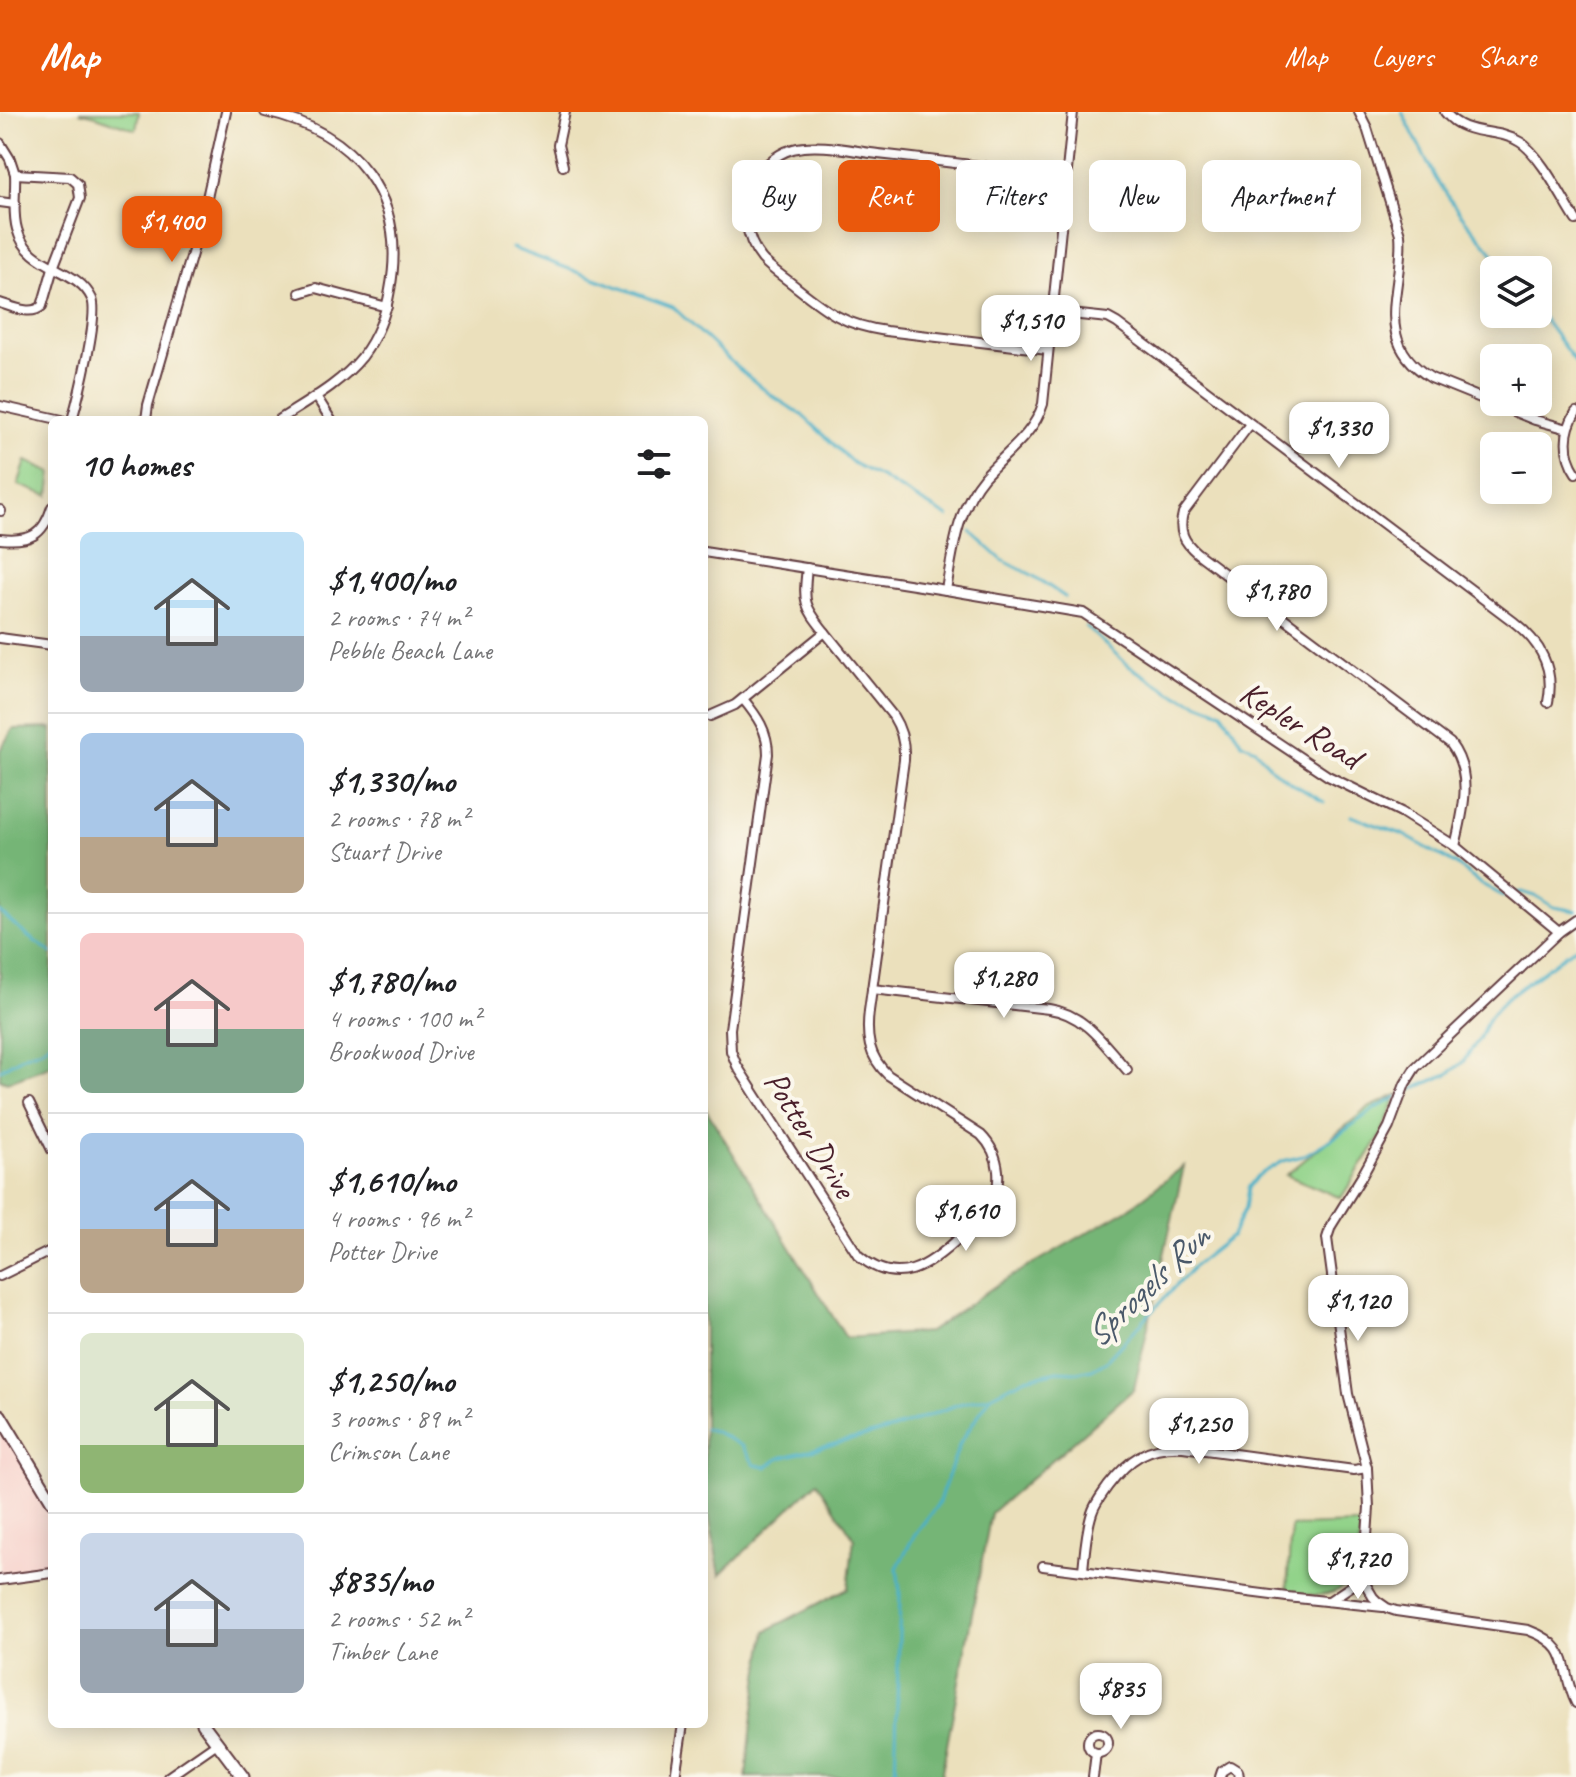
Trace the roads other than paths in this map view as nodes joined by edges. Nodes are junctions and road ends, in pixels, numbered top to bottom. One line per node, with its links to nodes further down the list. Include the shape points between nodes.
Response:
1 (226, 112): 26 (street, via 203,216)
2 (265, 112): 19 (street, via 322,132 368,172 393,234 395,260)
3 (565, 112): 10 (street, via 558,145)
4 (1073, 112): 8 (street)
5 (1359, 112): 31 (street, via 1400,234 1393,318 1406,355 1431,378)
6 (1445, 112): 14 (street, via 1466,129 1523,144)
7 (0, 143): 11 (street)
8 (1068, 160)
9 (956, 163): 21 (street, via 805,147 783,153 753,183 747,203 749,235 761,258 846,321 875,330)
10 (563, 166)
11 (15, 174): 13 (street); 16 (street, via 70,177 78,184 80,198)
12 (0, 202): 13 (street)
13 (15, 204): 16 (street, via 24,243)
14 (1576, 220)
15 (1060, 232): 20 (street)
16 (53, 268): 18 (street, via 37,311); 25 (street, via 76,281 93,305)
17 (300, 293): 19 (street, via 316,288)
18 (0, 303)
19 (387, 307): 22 (street, via 363,356)
20 (1052, 312): 21 (street); 30 (street, via 1117,323)
21 (1048, 350): 37 (street, via 1039,414 969,501 955,539)
22 (316, 396): 27 (street); 28 (street)
23 (0, 406): 29 (street)
24 (1576, 412): 31 (street)
25 (73, 416)
26 (147, 416)
27 (285, 416)
28 (328, 416)
29 (48, 417)
30 (1250, 424): 42 (street, via 1529,633 1548,667); 44 (street, via 1183,513 1184,539 1450,743 1465,773)
31 (1568, 429): 32 (street, via 1566,445)
32 (1576, 473)
33 (48, 518): 34 (street, via 36,535)
34 (0, 539)
35 (708, 553): 36 (street, Kepler Road)
36 (807, 568): 37 (street, Kepler Road); 38 (street, Potter Drive, via 807,606)
37 (946, 590): 44 (street, Kepler Road, via 1083,613 1328,776)
38 (825, 632): 41 (street); 47 (street, Potter Drive, via 893,716 904,741)
39 (0, 638): 40 (street)
40 (48, 644)
41 (743, 699): 43 (street); 47 (street, Potter Drive, via 762,724 768,754 731,1051 853,1248 869,1264 903,1272 935,1260 984,1214 995,1196 998,1168 992,1148 978,1131 880,1067 867,1036)
42 (1548, 702)
43 (710, 716)
44 (1455, 846): 46 (street, Kepler Road)
45 (1576, 920): 46 (street)
46 (1559, 932): 54 (street, via 1422,1060 1405,1084 1383,1140 1329,1229 1348,1394)
47 (872, 989): 48 (street, via 1068,1013 1085,1023)
48 (1127, 1070)
49 (29, 1103): 50 (street)
50 (48, 1142)
51 (48, 1252): 52 (street)
52 (0, 1276)
53 (0, 1415): 55 (street)
54 (1367, 1468): 57 (street, via 1183,1447 1151,1451 1125,1466 1094,1507); 58 (street)
55 (48, 1494)
56 (1043, 1566): 57 (street)
57 (1083, 1570): 61 (street)
58 (1365, 1573): 61 (street); 62 (street, via 1370,1593)
59 (48, 1574): 60 (street)
60 (0, 1580)
61 (1329, 1601): 62 (street)
62 (1387, 1608): 63 (street, via 1542,1636 1561,1654)
63 (1576, 1703)
64 (206, 1728): 66 (street)
65 (682, 1728): 70 (street)
66 (217, 1743): 68 (street); 69 (street)
67 (1096, 1753): 71 (street)
68 (168, 1777)
69 (243, 1777)
70 (675, 1777)
71 (1093, 1777)
72 (1220, 1777): 73 (street, via 1230,1766)
73 (1239, 1777)

